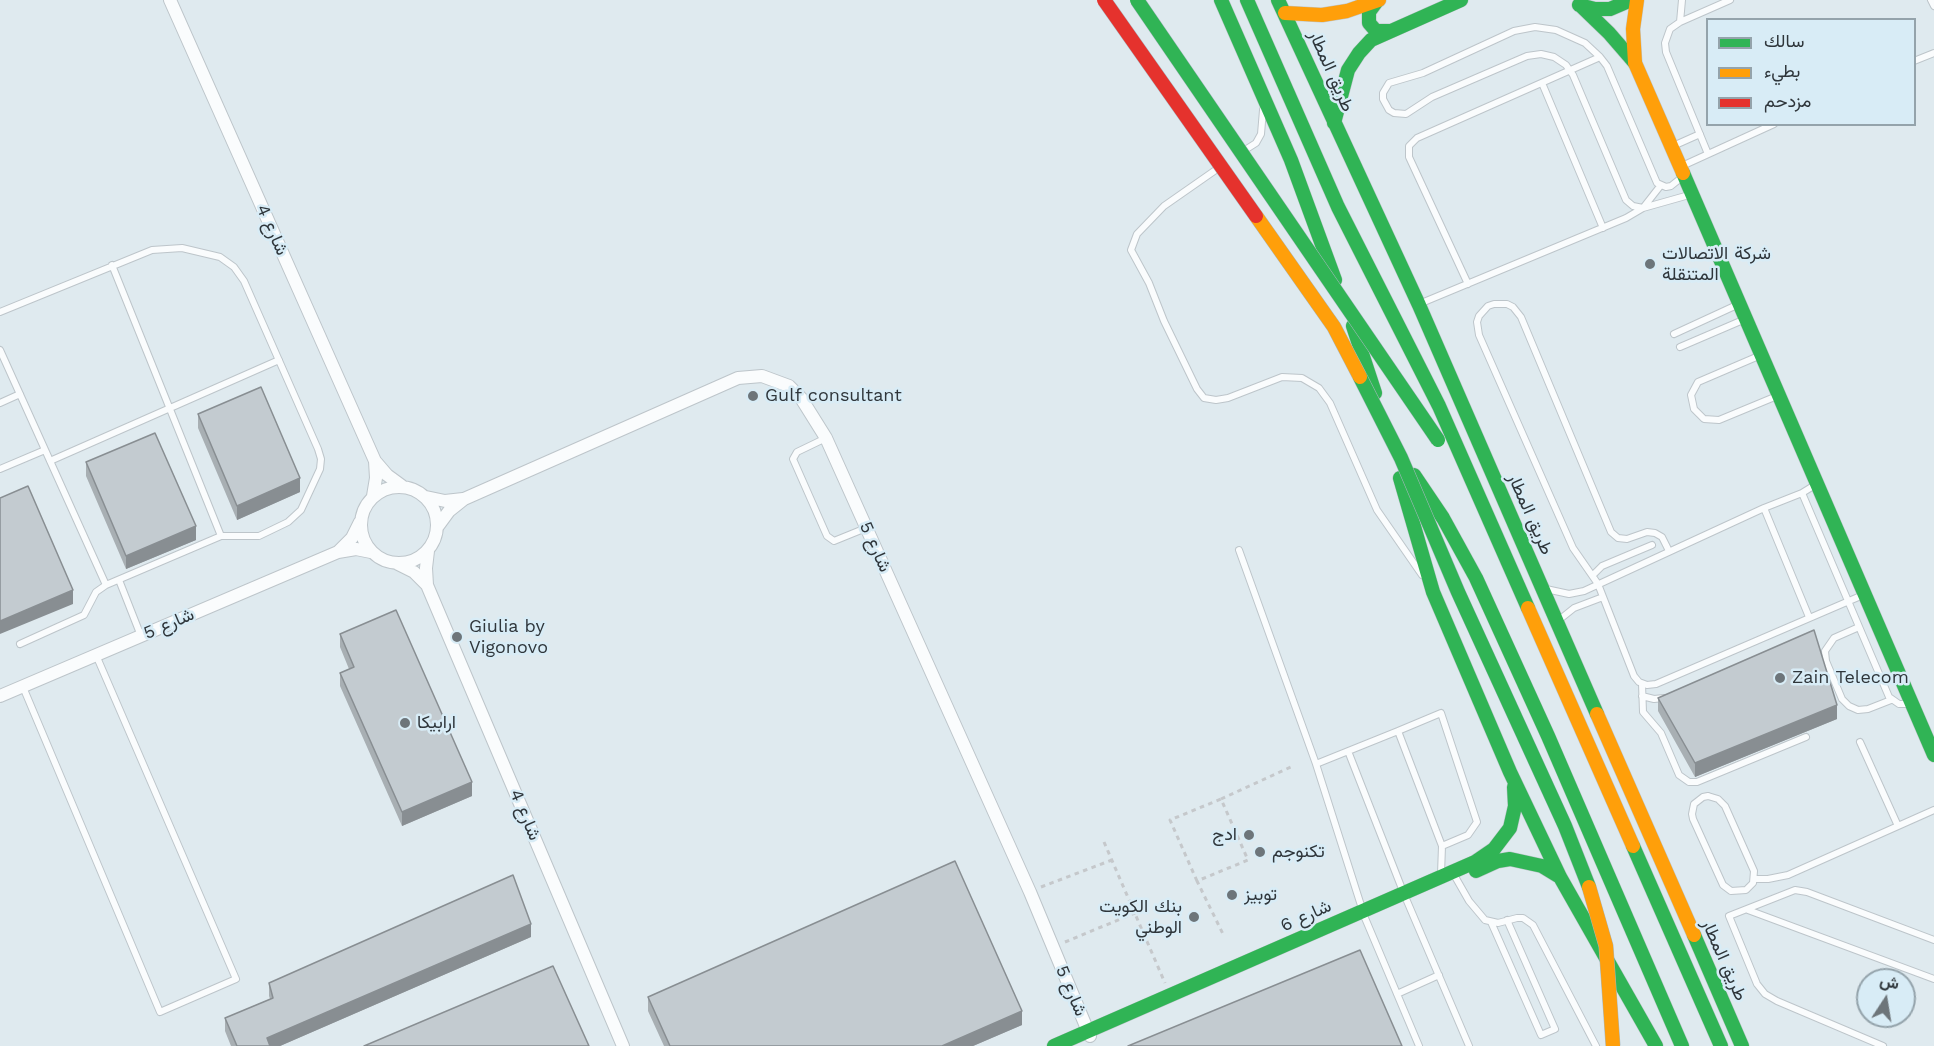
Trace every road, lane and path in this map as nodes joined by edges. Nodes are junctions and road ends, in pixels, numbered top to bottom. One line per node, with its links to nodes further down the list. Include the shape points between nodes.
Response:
1 (170, 0): 57 (street, شارع 4)
2 (1104, 0): 55 (main road, bridge, via 1334,327)
3 (1137, 0): 76 (main road, bridge, via 1438,441)
4 (1221, 0): 25 (main road)
5 (1247, 0): 76 (main road, via 1338,207 1439,406)
6 (1278, 0): 16 (main road, طريق المطار)
7 (1378, 0): 16 (main road, via 1322,15); 18 (main road, via 1369,12 1369,23 1376,32)
8 (1461, 0): 18 (main road)
9 (1631, 0): 14 (main road, via 1610,9)
10 (1637, 0): 22 (main road, via 1633,29)
11 (1682, 0): 17 (lane)
12 (1730, 0): 17 (lane)
13 (1931, 0): 15 (lane)
14 (1575, 3): 22 (main road)
15 (1934, 6)
16 (1285, 13): 26 (main road, طريق المطار)
17 (1680, 22): 28 (lane, via 1666,36 1666,51)
18 (1391, 31): 26 (main road, via 1371,40 1353,61)
19 (1934, 53): 21 (lane)
20 (1600, 57): 23 (lane); 23 (lane, via 1566,33 1524,28 1423,73 1389,83 1383,99 1394,114 1406,114 1432,96 1534,54 1554,57); 34 (lane, via 1612,76 1654,178)
21 (1916, 60)
22 (1635, 63): 29 (main road)
23 (1570, 71): 24 (lane); 36 (lane, via 1624,196 1634,206)
24 (1542, 83): 37 (lane); 39 (lane, via 1417,138 1409,146 1409,157)
25 (1265, 98): 31 (lane, via 1256,143); 84 (main road, via 1369,370)
26 (1334, 123): 40 (main road, طريق المطار)
27 (1770, 126): 30 (lane)
28 (1700, 134): 29 (lane); 30 (lane)
29 (1671, 146): 33 (main road)
30 (1708, 154): 33 (lane)
31 (1238, 155)
32 (1228, 161): 84 (lane, via 1164,206 1137,234 1131,250 1164,321 1204,398 1228,398 1282,377 1302,378 1319,388 1330,403 1377,510)
33 (1682, 171): 34 (lane, via 1671,186); 35 (main road)
34 (1661, 185): 36 (lane)
35 (1692, 195): 36 (lane); 41 (main road)
36 (1643, 207): 37 (lane)
37 (1602, 228): 39 (lane)
38 (112, 266): 42 (lane); 48 (lane, via 143,253 172,247 228,261 244,281); 52 (lane)
39 (1468, 284): 40 (lane)
40 (1419, 304): 83 (main road, طريق المطار)
41 (1739, 304): 43 (main road); 44 (lane)
42 (0, 312)
43 (1746, 319): 45 (lane); 47 (main road)
44 (1674, 334)
45 (1680, 347)
46 (0, 350): 49 (lane)
47 (1762, 355): 50 (main road); 50 (lane, via 1698,382 1691,395 1694,409 1704,419 1719,420)
48 (279, 360): 52 (lane); 69 (lane, via 318,449 320,469 294,519 259,536)
49 (20, 394): 51 (lane); 54 (lane)
50 (1779, 395): 59 (main road)
51 (0, 403)
52 (170, 408): 56 (lane); 69 (lane)
53 (826, 438): 64 (street, شارع 5, via 789,386 762,376 738,378); 68 (street, شارع 5); 68 (lane, via 797,452 793,459 827,536 834,541)
54 (45, 450): 56 (lane); 58 (lane)
55 (1401, 458): 140 (main road, bridge, via 1588,883 1606,946); 142 (main road, bridge, via 1443,518 1476,579)
56 (50, 461): 81 (lane)
57 (375, 461): 60 (street, شارع 4); 62 (street, شارع 4)
58 (0, 469)
59 (1817, 484): 61 (lane); 85 (main road)
60 (402, 486): 62 (street); 63 (street)
61 (1802, 493): 65 (lane); 87 (lane)
62 (373, 496): 66 (street)
63 (426, 497): 64 (street, شارع 5); 67 (street)
64 (464, 499): 67 (street, شارع 5)
65 (1764, 508): 73 (lane); 88 (lane)
66 (360, 522): 74 (street, شارع 5, via 352,538); 75 (street, via 362,538)
67 (438, 526): 72 (street)
68 (866, 528): 119 (street, شارع 5)
69 (220, 536): 79 (lane)
70 (1652, 545): 78 (lane, via 1602,566)
71 (1239, 550): 106 (lane)
72 (428, 551): 77 (street, via 414,561); 82 (street, شارع 4)
73 (1669, 551): 78 (lane, via 1655,532 1627,539 1611,532 1521,317 1513,307 1500,303 1488,306 1477,322 1479,335 1573,548); 80 (lane)
74 (338, 552): 75 (street, شارع 5); 91 (street, شارع 5)
75 (371, 552): 77 (street)
76 (1508, 561): 143 (main road, طريق المطار)
77 (398, 564): 82 (street, شارع 4)
78 (1593, 575): 80 (lane)
79 (119, 580): 81 (lane); 91 (lane)
80 (1598, 584): 83 (lane, via 1576,593); 86 (lane)
81 (105, 585): 92 (lane, via 96,592 84,615)
82 (427, 585): 134 (street, شارع 4)
83 (1543, 588): 89 (main road, طريق المطار)
84 (1433, 592): 108 (main road)
85 (1865, 594): 87 (lane); 100 (main road)
86 (1603, 597): 89 (lane, via 1574,608); 94 (lane, via 1634,676)
87 (1848, 601): 88 (lane); 90 (lane)
88 (1809, 617): 94 (lane, via 1656,684)
89 (1557, 621): 144 (main road, طريق المطار)
90 (1858, 627): 99 (lane); 99 (lane, via 1834,638 1826,651 1826,661 1842,699 1858,710)
91 (141, 636): 93 (street, شارع 5)
92 (21, 644)
93 (96, 655): 95 (street, شارع 5); 95 (lane, via 236,979 226,984 160,1012)
94 (1642, 684): 97 (lane)
95 (23, 687): 96 (street, شارع 5)
96 (0, 696)
97 (1642, 696): 98 (lane); 102 (lane, via 1643,712 1661,733 1679,775 1689,782)
98 (1667, 697)
99 (1891, 700): 100 (lane, via 1903,705)
100 (1912, 703): 105 (main road)
101 (1398, 731): 104 (lane); 113 (lane); 113 (lane, via 1441,713 1477,822 1468,835)
102 (1806, 737)
103 (1860, 742): 111 (lane)
104 (1348, 751): 106 (lane); 120 (lane)
105 (1934, 755)
106 (1316, 764): 123 (lane)
107 (1293, 766): 109 (path)
108 (1510, 772): 115 (main road, شارع 6, via 1515,794 1510,828 1494,849); 116 (main road)
109 (1221, 799): 118 (path, via 1170,820); 118 (path, via 1248,860)
110 (1934, 810): 111 (lane)
111 (1898, 826): 117 (lane, via 1788,875)
112 (1104, 842): 114 (path)
113 (1442, 846): 115 (lane)
114 (1112, 860): 119 (path); 122 (path)
115 (1450, 876): 116 (main road, شارع 6, via 1510,859 1542,866); 120 (main road, شارع 6); 125 (lane, via 1479,914)
116 (1560, 877): 141 (main road)
117 (1755, 879): 117 (lane, via 1722,802 1713,796 1698,800 1692,809 1693,819 1723,885 1741,892)
118 (1197, 880): 126 (path)
119 (1030, 892): 128 (street, شارع 5)
120 (1405, 897): 123 (main road, شارع 6); 129 (lane)
121 (1748, 910): 127 (lane, via 1795,890); 130 (lane); 145 (lane, via 1729,916 1757,984 1765,994)
122 (1135, 913): 128 (path); 132 (path)
123 (1364, 915): 131 (lane); 132 (main road, شارع 6); 133 (main road, شارع 6)
124 (1507, 921): 125 (lane); 125 (lane, via 1555,1029 1541,1035); 139 (lane, via 1523,918 1533,925)
125 (1491, 922)
126 (1223, 934)
127 (1934, 940)
128 (1053, 947): 133 (street, شارع 5)
129 (1439, 975): 131 (lane); 138 (lane)
130 (1934, 979)
131 (1397, 994): 137 (lane)
132 (1171, 995): 133 (main road, شارع 6)
133 (1089, 1035): 135 (main road, شارع 6); 136 (main road, شارع 6)
134 (623, 1046)
135 (1054, 1046)
136 (1071, 1046)
137 (1419, 1046)
138 (1469, 1046)
139 (1596, 1046)
140 (1613, 1046)
141 (1656, 1046)
142 (1682, 1046)
143 (1721, 1046)
144 (1742, 1046)
145 (1883, 1046)

